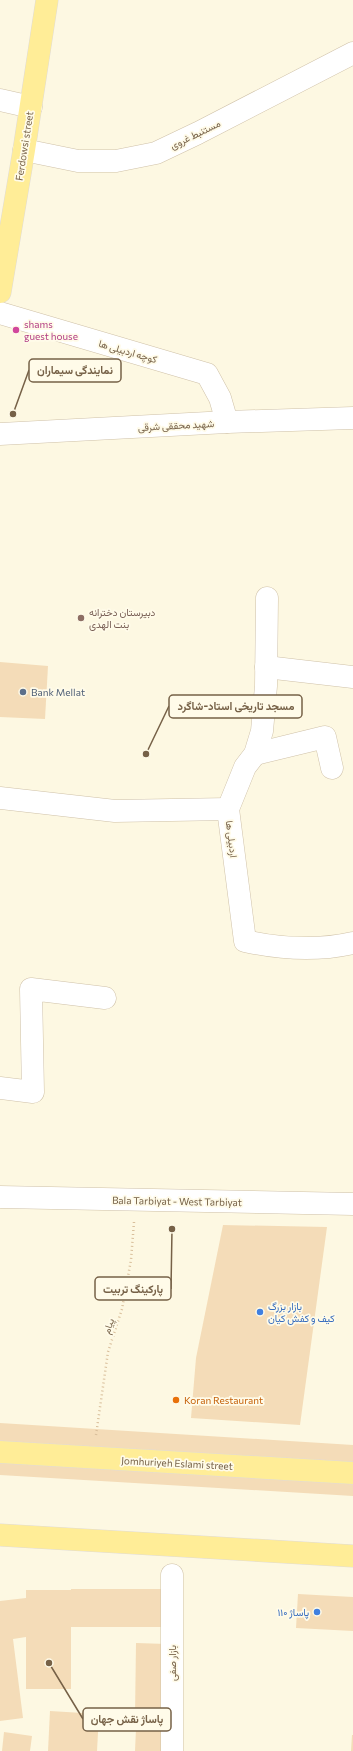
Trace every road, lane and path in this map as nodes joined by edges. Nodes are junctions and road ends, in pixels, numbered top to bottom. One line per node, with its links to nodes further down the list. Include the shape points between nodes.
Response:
1 (47, 0): 4 (main road, Ferdowsi street)
2 (353, 52): 5 (street, مستنبط غروی, via 156,153 116,161 78,161)
3 (0, 100): 4 (street)
4 (31, 107): 5 (main road, Ferdowsi street)
5 (24, 150): 6 (main road, Ferdowsi street)
6 (0, 292)
7 (0, 313): 9 (street, کوچه اردبیلی ها, via 206,374 220,398)
8 (353, 418): 9 (street, شهید محققی شرقی)
9 (227, 422): 10 (street, شهید محققی شرقی)
10 (0, 434)
11 (267, 598): 12 (street)
12 (266, 667): 13 (street); 14 (street, via 262,731)
13 (353, 677)
14 (255, 754): 15 (street, via 325,737); 17 (street, via 245,767)
15 (332, 768)
16 (0, 798): 17 (street, اردبیلی ها, via 115,811)
17 (228, 809): 18 (street, اردبیلی ها, via 246,941 269,946 306,948)
18 (353, 943)
19 (105, 998): 20 (street, via 31,989 32,1092)
20 (0, 1088)
21 (0, 1197): 22 (street, Bala Tarbiyat - West Tarbiyat)
22 (135, 1200): 23 (street, Bala Tarbiyat - West Tarbiyat); 25 (path, پیام, via 131,1260 122,1309 108,1352)
23 (353, 1204)
24 (0, 1452): 25 (main road, Jomhuriyeh Eslami street)
25 (93, 1458): 26 (main road, Jomhuriyeh Eslami street)
26 (353, 1473)
27 (0, 1535): 28 (main road)
28 (353, 1556)
29 (172, 1575): 30 (street, بازار صفی)
30 (172, 1751)

